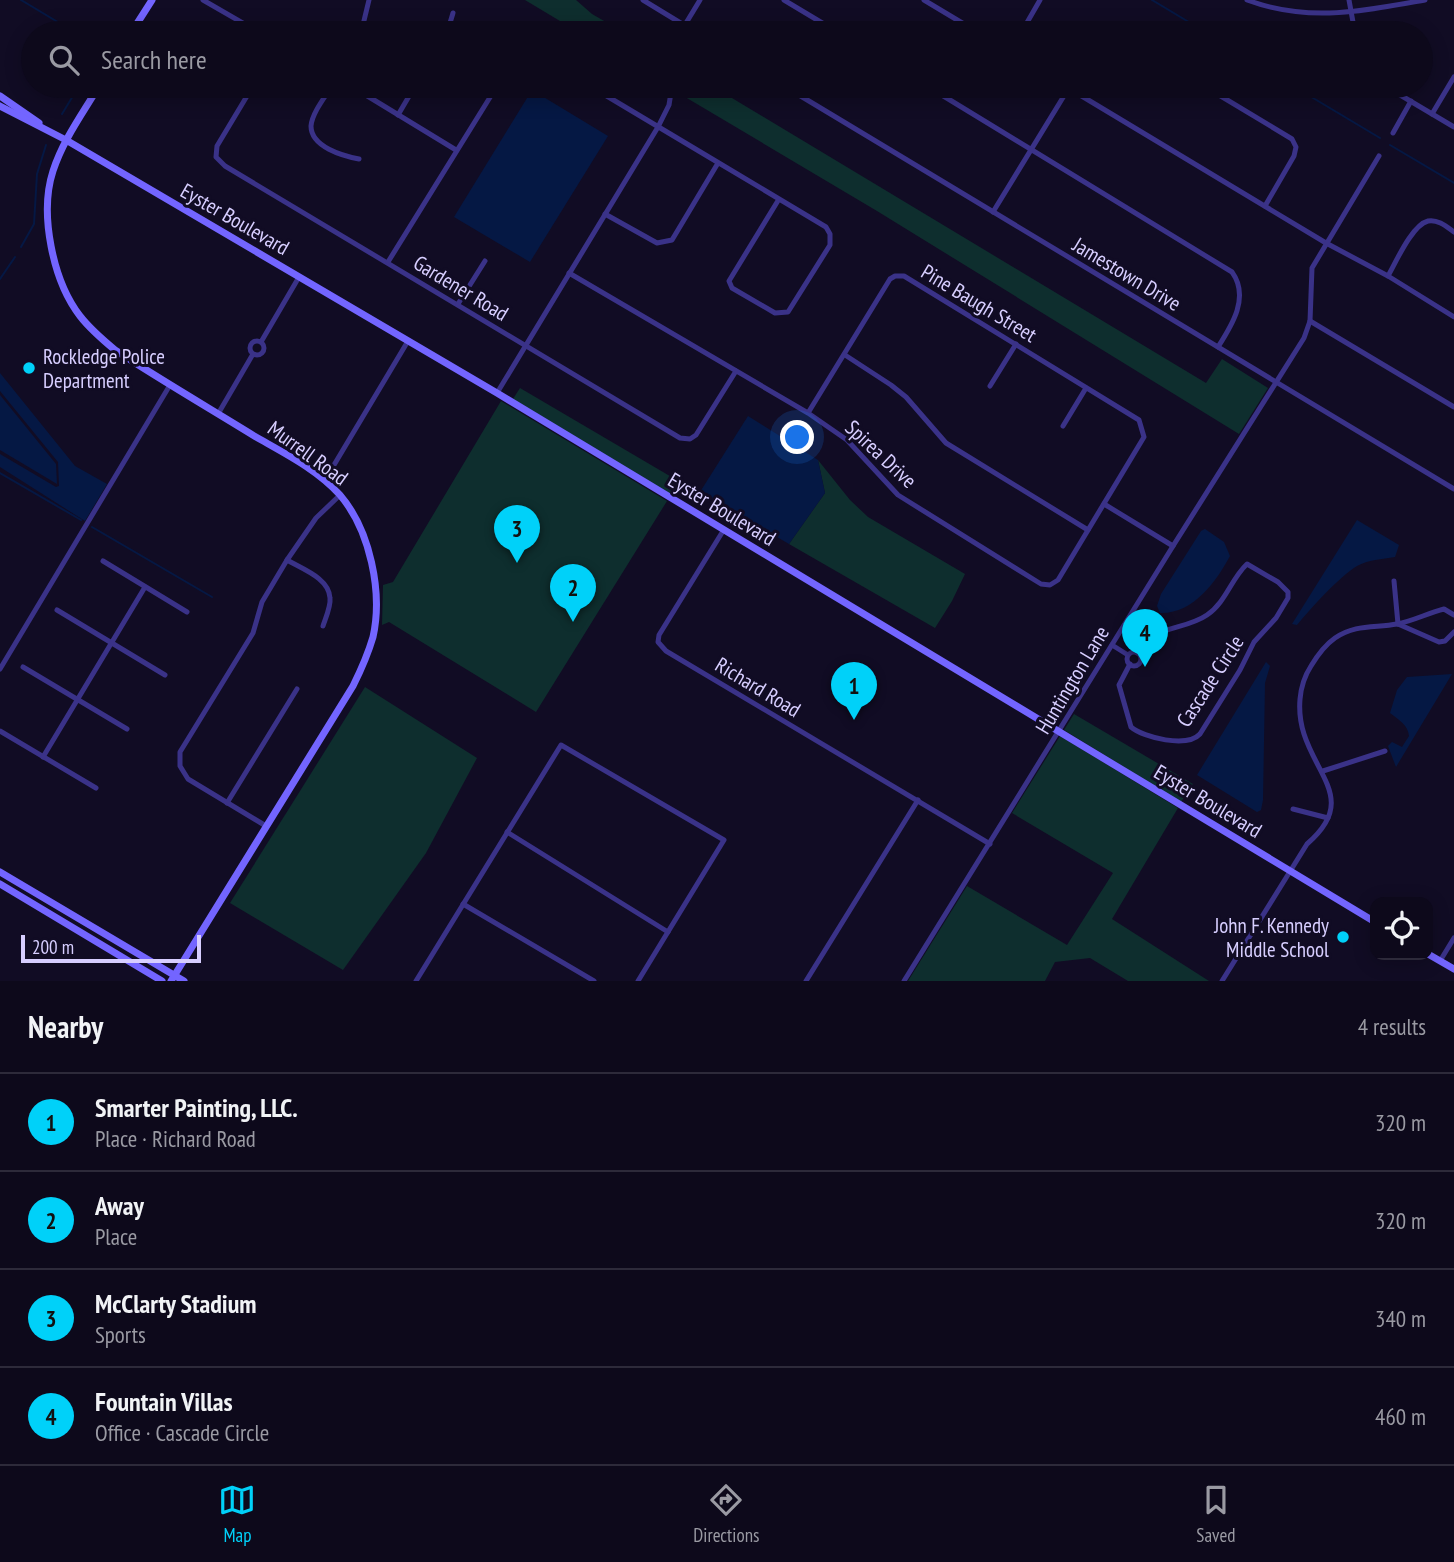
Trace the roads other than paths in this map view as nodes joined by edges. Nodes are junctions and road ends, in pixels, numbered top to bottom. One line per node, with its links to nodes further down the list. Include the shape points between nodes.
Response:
1 (152, 0): 15 (street)
2 (203, 0): 12 (street)
3 (369, 0): 17 (street)
4 (643, 0): 19 (street)
5 (700, 0): 20 (street)
6 (784, 0): 21 (street)
7 (924, 0): 22 (street)
8 (1040, 0): 23 (street)
9 (1248, 0): 14 (street, via 1302,14)
10 (1349, 0): 14 (street)
11 (1425, 0): 14 (street)
12 (212, 2): 16 (street)
13 (453, 13): 18 (street)
14 (1351, 13): 24 (street)
15 (139, 21)
16 (241, 21)
17 (364, 21)
18 (451, 21)
19 (677, 21)
20 (688, 21)
21 (819, 21)
22 (959, 21)
23 (1028, 21)
24 (1352, 21)
25 (1454, 77): 43 (street)
26 (0, 96): 47 (street, Eyster Boulevard)
27 (92, 98): 49 (street, Murrell Road)
28 (246, 98): 62 (street, Gardener Road, via 217,146 216,157)
29 (325, 98): 53 (street, via 311,124 313,134 342,156)
30 (370, 98): 44 (street)
31 (408, 98): 44 (street)
32 (489, 98): 51 (street)
33 (610, 98): 45 (street)
34 (670, 98): 45 (street)
35 (804, 98): 57 (street, Jamestown Drive)
36 (947, 98): 50 (street)
37 (1061, 98): 50 (street)
38 (1088, 98): 56 (street)
39 (1224, 98): 56 (street, via 1292,139 1296,147)
40 (1404, 98): 41 (street)
41 (1411, 102): 43 (street); 48 (street)
42 (0, 106): 47 (street, Eyster Boulevard)
43 (1432, 114): 46 (street)
44 (398, 115): 51 (street)
45 (658, 127): 54 (street); 58 (street)
46 (1454, 127)
47 (48, 130): 49 (street, Eyster Boulevard)
48 (1393, 133)
49 (66, 140): 65 (street, Eyster Boulevard); 76 (street, Murrell Road, via 47,199 47,224 60,277 77,312 96,334)
50 (1031, 148): 57 (street); 72 (street, via 1232,272 1237,279 1239,308)
51 (456, 150): 62 (street)
52 (1379, 156): 60 (street, Huntington Lane)
53 (359, 159)
54 (718, 163): 55 (street); 58 (street, via 665,243)
55 (779, 199): 55 (street, via 729,281 732,288 775,313 788,312 830,245 826,227)
56 (1265, 205): 60 (street)
57 (993, 212): 72 (street, Jamestown Drive)
58 (605, 214): 63 (street)
59 (1454, 232): 64 (street, via 1428,221 1416,228)
60 (1326, 243): 64 (street); 68 (street, Huntington Lane, via 1312,268)
61 (485, 261): 66 (street)
62 (388, 262): 66 (street, Gardener Road)
63 (569, 272): 71 (street); 74 (street, Spirea Drive)
64 (1388, 276): 67 (street)
65 (299, 277): 69 (street, Eyster Boulevard); 82 (street, via 261,342 252,343 253,354)
66 (458, 304): 71 (street, Gardener Road)
67 (1454, 317)
68 (1311, 321): 75 (street, Huntington Lane); 80 (street)
69 (408, 341): 79 (street, Eyster Boulevard); 85 (street)
70 (1016, 344): 73 (street, Pine Baugh Street, via 904,276 895,276); 77 (street); 78 (street, Pine Baugh Street)
71 (525, 345): 74 (street, Gardener Road, via 680,438 696,435); 79 (street)
72 (1218, 347): 75 (street, Jamestown Drive)
73 (845, 355): 81 (street, Pine Baugh Street); 89 (street, via 906,397 946,443)
74 (736, 371): 81 (street, Spirea Drive)
75 (1276, 382): 86 (street, Jamestown Drive); 91 (street, Huntington Lane)
76 (170, 385): 82 (street, Murrell Road); 108 (street)
77 (990, 386)
78 (1086, 388): 83 (street); 84 (street, Pine Baugh Street, via 1139,420)
79 (497, 393): 90 (street, Eyster Boulevard)
80 (1454, 408)
81 (808, 413): 89 (street, Spirea Drive, via 847,440 898,495 1041,584 1058,580)
82 (218, 414): 85 (street, Murrell Road)
83 (1063, 426)
84 (1144, 429): 88 (street, Spirea Drive, via 1144,437)
85 (323, 480): 87 (street, Murrell Road)
86 (1454, 489)
87 (340, 495): 92 (street, via 316,518); 123 (street, Murrell Road, via 357,522 369,557 376,605 373,634 354,686)
88 (1104, 504): 89 (street, Spirea Drive); 91 (street)
89 (1088, 530)
90 (723, 531): 114 (street, Eyster Boulevard); 119 (street, Richard Road, via 658,642)
91 (1173, 546): 103 (street, Huntington Lane)
92 (287, 560): 100 (street, via 329,590 331,600); 120 (street, via 262,602 253,633 180,752 180,765 188,779)
93 (103, 561): 95 (street)
94 (1394, 581): 99 (street)
95 (145, 587): 97 (street); 102 (street)
96 (58, 611): 102 (street)
97 (187, 611)
98 (1454, 615): 99 (street, via 1444,609)
99 (1398, 624): 101 (street, via 1439,642); 117 (street, via 1361,626 1335,638 1306,673 1300,691 1300,717)
100 (323, 626)
101 (1454, 632)
102 (112, 643): 109 (street); 111 (street)
103 (1112, 645): 105 (street); 114 (street, Huntington Lane)
104 (1137, 653): 105 (street, Cascade Circle); 106 (street, Cascade Circle, via 1139,662); 106 (street, Cascade Circle, via 1150,635 1208,615 1247,564 1288,592 1276,618 1254,642 1200,734 1191,741 1144,735 1131,727 1119,685)
105 (1128, 655): 106 (street, Cascade Circle)
106 (1130, 664)
107 (23, 667): 111 (street)
108 (0, 669)
109 (165, 675)
110 (297, 689): 120 (street)
111 (78, 700): 112 (street); 116 (street)
112 (127, 729)
113 (0, 730): 116 (street)
114 (1059, 731): 125 (street, Huntington Lane); 127 (street, Eyster Boulevard)
115 (1385, 751): 117 (street)
116 (43, 757): 118 (street)
117 (1323, 771): 122 (street, via 1331,802)
118 (96, 788)
119 (918, 800): 125 (street, Richard Road); 144 (street)
120 (227, 803): 123 (street)
121 (1293, 809): 122 (street)
122 (1328, 818): 127 (street)
123 (266, 826): 138 (street, Murrell Road)
124 (507, 832): 130 (street); 133 (street); 133 (street, via 561,745 724,840)
125 (990, 844): 145 (street, Huntington Lane)
126 (0, 872): 129 (street)
127 (1289, 872): 132 (street, Eyster Boulevard); 146 (street)
128 (0, 884): 131 (street)
129 (52, 902): 131 (street); 138 (street)
130 (463, 904): 141 (street); 142 (street)
131 (46, 912): 139 (street)
132 (1370, 919)
133 (668, 932): 143 (street)
134 (1454, 938): 136 (street)
135 (1433, 957): 136 (street)
136 (1440, 961): 137 (street)
137 (1454, 969)
138 (173, 978): 140 (street)
139 (162, 981)
140 (184, 981)
141 (416, 981)
142 (594, 981)
143 (638, 981)
144 (806, 981)
145 (904, 981)
146 (1222, 981)

